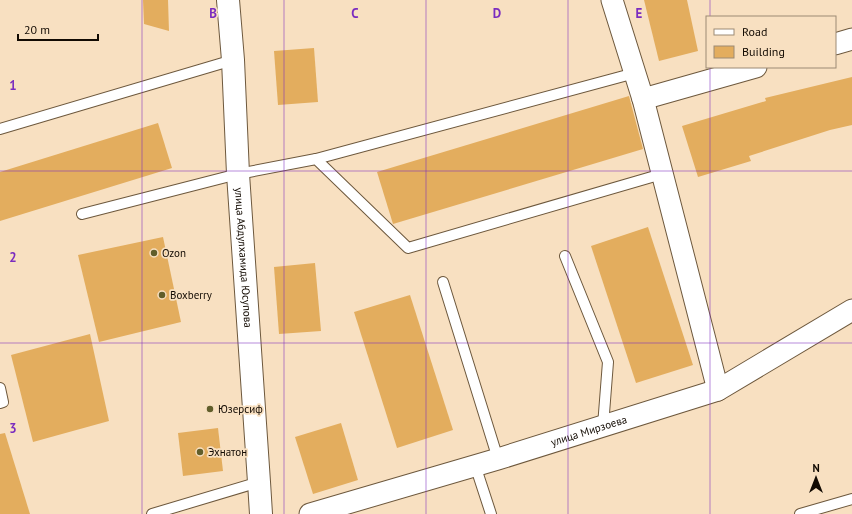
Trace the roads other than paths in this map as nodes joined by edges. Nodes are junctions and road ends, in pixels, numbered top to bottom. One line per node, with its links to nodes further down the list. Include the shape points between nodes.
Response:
1 (228, 0): 5 (street, улица Абдулхамида Юсупова)
2 (612, 0): 7 (street)
3 (852, 39): 4 (street)
4 (836, 44)
5 (232, 60): 9 (lane); 11 (street, улица Абдулхамида Юсупова)
6 (753, 68): 8 (street)
7 (635, 73): 8 (street); 10 (lane)
8 (643, 100): 12 (street)
9 (0, 129)
10 (316, 159): 11 (lane); 12 (lane, via 408,248)
11 (238, 174): 13 (lane); 23 (street, улица Абдулхамида Юсупова)
12 (662, 174): 18 (street)
13 (82, 214)
14 (565, 256): 20 (lane, via 608,362)
15 (443, 282): 21 (lane)
16 (852, 310): 18 (street, улица Мирзоева)
17 (0, 388): 19 (lane, via 3,402)
18 (718, 390): 20 (street, улица Мирзоева)
19 (0, 403)
20 (603, 426): 21 (street, улица Мирзоева)
21 (498, 459): 22 (street, улица Мирзоева)
22 (475, 465): 27 (street, улица Мирзоева); 28 (lane)
23 (259, 482): 25 (lane); 26 (street, улица Абдулхамида Юсупова)
24 (852, 499): 29 (lane)
25 (152, 514)
26 (260, 514)
27 (310, 514)
28 (491, 514)
29 (800, 514)

